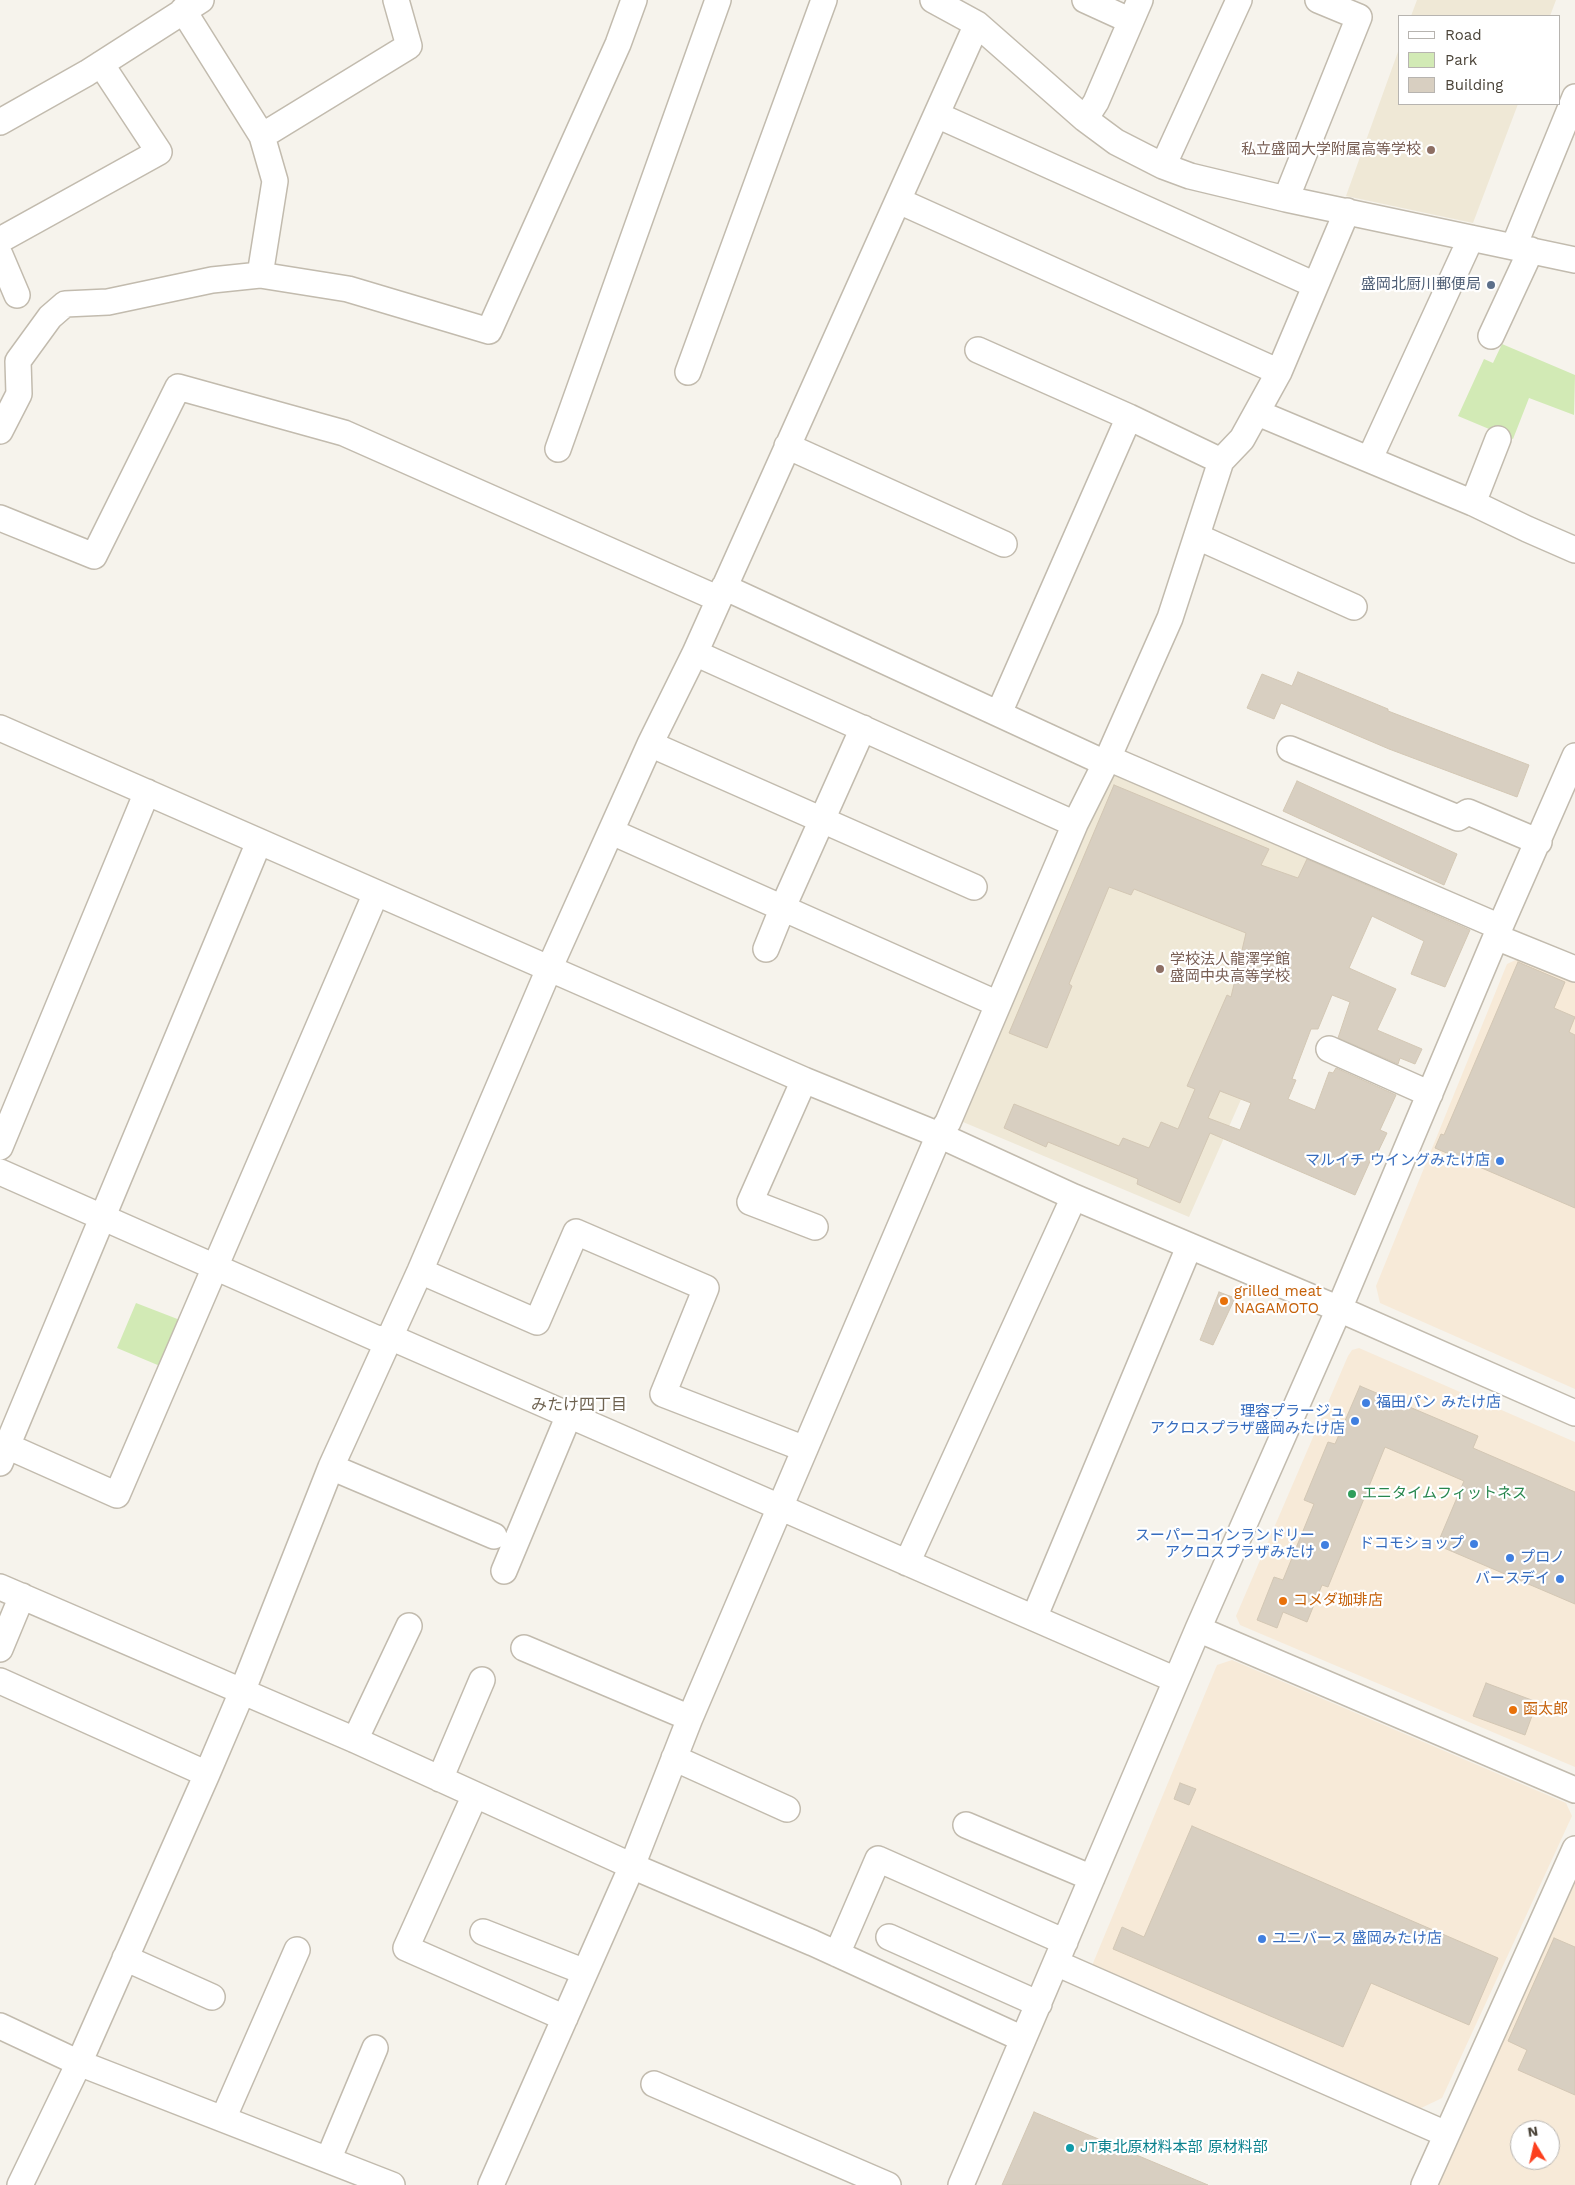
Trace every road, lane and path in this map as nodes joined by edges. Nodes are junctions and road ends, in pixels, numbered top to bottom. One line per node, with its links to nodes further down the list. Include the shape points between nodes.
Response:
1 (396, 0): 17 (street, via 409,46)
2 (634, 0): 27 (street, via 618,44 489,331 348,289)
3 (718, 0): 39 (street)
4 (824, 0): 32 (street)
5 (933, 0): 11 (street)
6 (1085, 0): 10 (street)
7 (1239, 0): 18 (street)
8 (1318, 0): 19 (street, via 1359,17)
9 (192, 5): 12 (street); 17 (street)
10 (1135, 11): 15 (street, via 1096,102)
11 (977, 24): 14 (street); 15 (street)
12 (101, 64): 16 (street); 23 (street, via 159,152)
13 (1575, 97): 24 (street)
14 (937, 115): 20 (street); 28 (street)
15 (1085, 119): 18 (street, via 1116,142)
16 (0, 122)
17 (262, 136): 27 (street, via 275,181)
18 (1163, 166): 19 (street, via 1190,176)
19 (1286, 198): 21 (street)
20 (899, 201): 33 (street); 38 (street)
21 (1347, 211): 22 (street); 28 (street)
22 (1471, 238): 24 (street); 40 (street)
23 (0, 240)
24 (1523, 248): 26 (street); 30 (street)
25 (0, 255): 29 (street)
26 (1575, 260)
27 (260, 275): 36 (street, via 212,280 108,302 65,304 50,317 18,361 20,394)
28 (1315, 285): 33 (street)
29 (17, 295)
30 (1491, 336)
31 (978, 350): 35 (street)
32 (688, 372)
33 (1279, 372): 34 (street)
34 (1258, 413): 40 (street); 41 (street, via 1242,439)
35 (1129, 417): 41 (street); 50 (street)
36 (0, 431)
37 (1498, 439): 42 (street)
38 (786, 446): 45 (street); 47 (street)
39 (558, 449)
40 (1370, 458): 42 (street)
41 (1221, 461): 44 (street)
42 (1473, 502): 46 (street)
43 (0, 518): 47 (street, via 94,556 178,387 344,433)
44 (1198, 537): 48 (street); 56 (street, via 1170,618)
45 (1004, 544)
46 (1575, 550)
47 (722, 593): 49 (street); 50 (street)
48 (1354, 607)
49 (695, 653): 52 (street); 53 (street)
50 (999, 713): 56 (street)
51 (0, 728): 57 (street)
52 (862, 728): 58 (street); 59 (street)
53 (650, 744): 58 (street); 60 (street)
54 (1290, 749): 62 (street, via 1458,818 1468,812)
55 (1575, 756): 62 (street)
56 (1107, 761): 59 (street); 66 (street)
57 (147, 792): 61 (street); 75 (street)
58 (823, 819): 63 (street); 65 (street)
59 (1075, 824): 70 (street)
60 (612, 832): 65 (street); 68 (street)
61 (259, 842): 64 (street); 78 (street)
62 (1539, 842): 66 (street)
63 (974, 887)
64 (376, 893): 68 (street); 81 (street)
65 (783, 907): 67 (street); 70 (street)
66 (1498, 932): 69 (street); 73 (street)
67 (766, 949)
68 (549, 969): 72 (street); 82 (street)
69 (1575, 969)
70 (998, 1004): 74 (street, via 948,1122)
71 (1328, 1050): 73 (street)
72 (804, 1080): 74 (street); 79 (street, via 750,1202)
73 (1430, 1094): 83 (street)
74 (939, 1135): 77 (street); 87 (street)
75 (0, 1147)
76 (0, 1172): 78 (street)
77 (1074, 1197): 80 (street); 92 (street)
78 (102, 1216): 81 (street); 88 (street)
79 (816, 1227)
80 (1189, 1247): 83 (street); 95 (street)
81 (216, 1267): 84 (street, via 378,1338); 88 (street, via 118,1495)
82 (420, 1271): 84 (street); 87 (street, via 537,1322 576,1232 706,1288 663,1394)
83 (1339, 1309): 85 (street); 97 (street)
84 (390, 1337): 86 (street); 89 (street)
85 (1575, 1413)
86 (569, 1415): 90 (street); 93 (street)
87 (805, 1449): 90 (street)
88 (3, 1455)
89 (331, 1467): 91 (street); 103 (street)
90 (780, 1507): 92 (street); 104 (street)
91 (494, 1536)
92 (907, 1562): 95 (street)
93 (504, 1571)
94 (11, 1592): 99 (street); 103 (street)
95 (1034, 1618): 101 (street)
96 (409, 1626): 105 (street)
97 (1198, 1628): 101 (street); 109 (street)
98 (524, 1648): 104 (street)
99 (0, 1649)
100 (482, 1680): 108 (street)
101 (1176, 1680): 115 (street)
102 (0, 1681): 107 (street)
103 (242, 1692): 105 (street); 107 (street)
104 (690, 1718): 106 (street)
105 (355, 1740): 108 (street)
106 (674, 1758): 111 (street); 114 (street)
107 (207, 1774): 121 (street)
108 (440, 1779): 110 (street)
109 (1575, 1790)
110 (475, 1795): 114 (street); 125 (street, via 406,1948)
111 (787, 1809)
112 (966, 1825): 115 (street)
113 (1575, 1849): 132 (street)
114 (632, 1866): 120 (street); 122 (street)
115 (1092, 1878): 119 (street)
116 (483, 1932): 122 (street)
117 (889, 1938): 124 (street)
118 (297, 1950): 131 (street)
119 (1060, 1953): 120 (street, via 878,1859); 124 (street); 132 (street)
120 (837, 1954): 127 (street)
121 (125, 1958): 123 (street); 129 (street)
122 (585, 1972): 125 (street)
123 (212, 1997)
124 (1040, 2004): 127 (street)
125 (565, 2018): 136 (street)
126 (0, 2026): 129 (street)
127 (1023, 2039): 138 (street)
128 (375, 2048): 133 (street)
129 (79, 2063): 131 (street); 134 (street)
130 (654, 2084): 137 (street)
131 (223, 2119): 133 (street)
132 (1446, 2134): 139 (street)
133 (328, 2160): 135 (street)
134 (20, 2185)
135 (392, 2185)
136 (491, 2185)
137 (888, 2185)
138 (961, 2185)
139 (1424, 2185)

